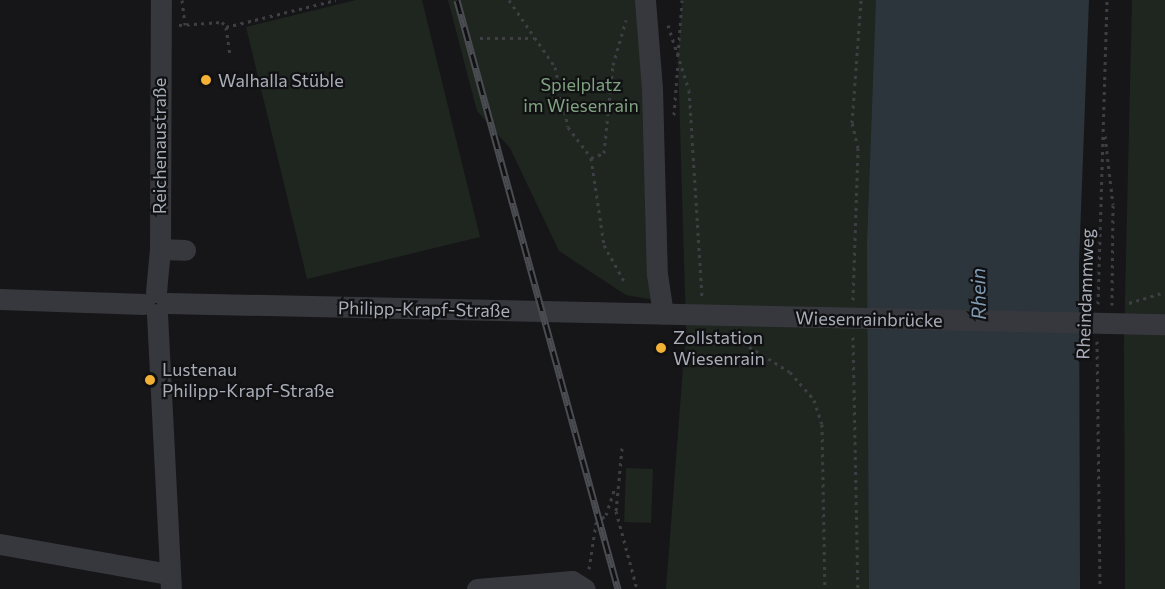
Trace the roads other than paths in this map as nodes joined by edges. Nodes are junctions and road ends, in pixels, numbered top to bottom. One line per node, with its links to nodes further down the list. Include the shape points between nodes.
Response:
1 (161, 0): 3 (street, Reichenaustraße)
2 (645, 0): 8 (street, via 652,89 657,274)
3 (160, 249): 4 (street); 7 (street, Reichenaustraße)
4 (185, 250)
5 (664, 273): 8 (street)
6 (0, 299): 7 (street, Philipp-Krapf-Straße)
7 (156, 303): 8 (street, Philipp-Krapf-Straße); 12 (street, Reichenaustraße)
8 (672, 314): 9 (street, Wiesenrainbrücke, bridge)
9 (1165, 324)
10 (0, 544): 12 (street)
11 (585, 581): 13 (street)
12 (170, 582)
13 (477, 589)

